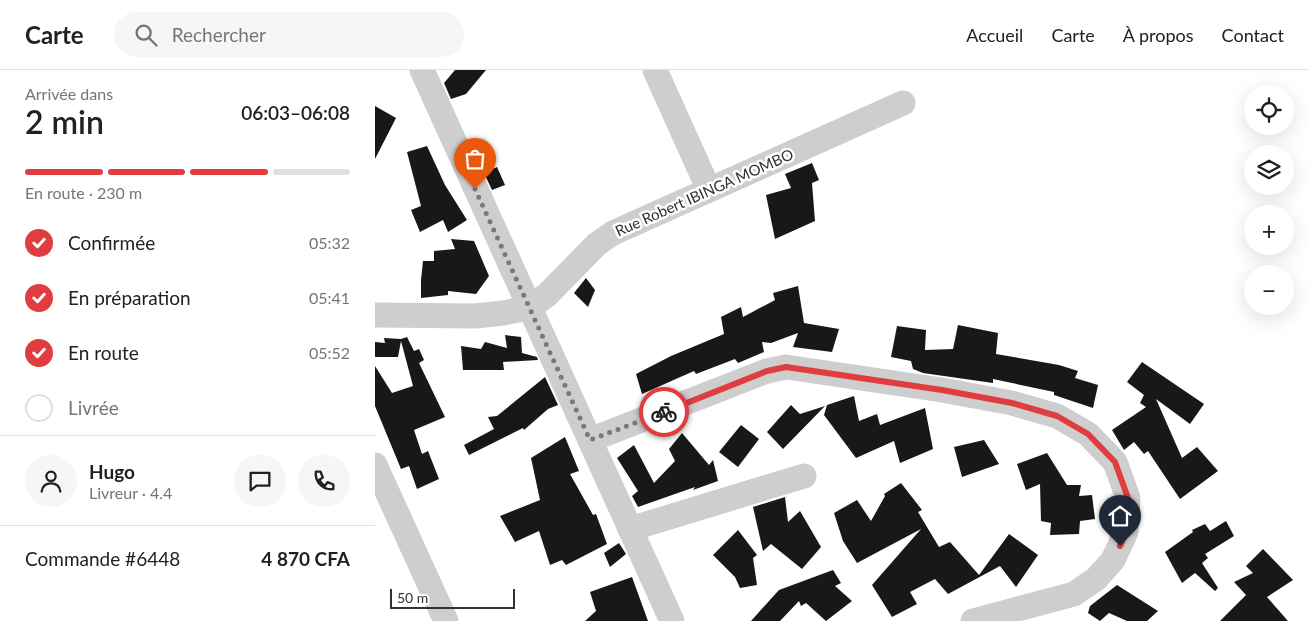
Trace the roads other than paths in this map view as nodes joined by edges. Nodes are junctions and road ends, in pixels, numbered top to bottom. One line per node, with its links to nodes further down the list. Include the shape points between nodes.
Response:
1 (421, 70): 5 (street)
2 (655, 70): 4 (street)
3 (903, 103): 4 (street, Rue Robert IBINGA MOMBO)
4 (709, 190): 5 (street, Rue Robert IBINGA MOMBO, via 613,232)
5 (529, 308): 6 (street, Rue Robert IBINGA MOMBO, via 475,316); 7 (street)
6 (375, 315)
7 (590, 440): 10 (street); 13 (street, via 767,371 786,367 942,390 1012,403 1057,416 1088,434 1115,462 1128,498 1126,532 1113,560 1096,579 1074,594)
8 (375, 464): 11 (street)
9 (804, 476): 10 (street)
10 (629, 529): 12 (street)
11 (446, 621)
12 (672, 621)
13 (973, 621)

